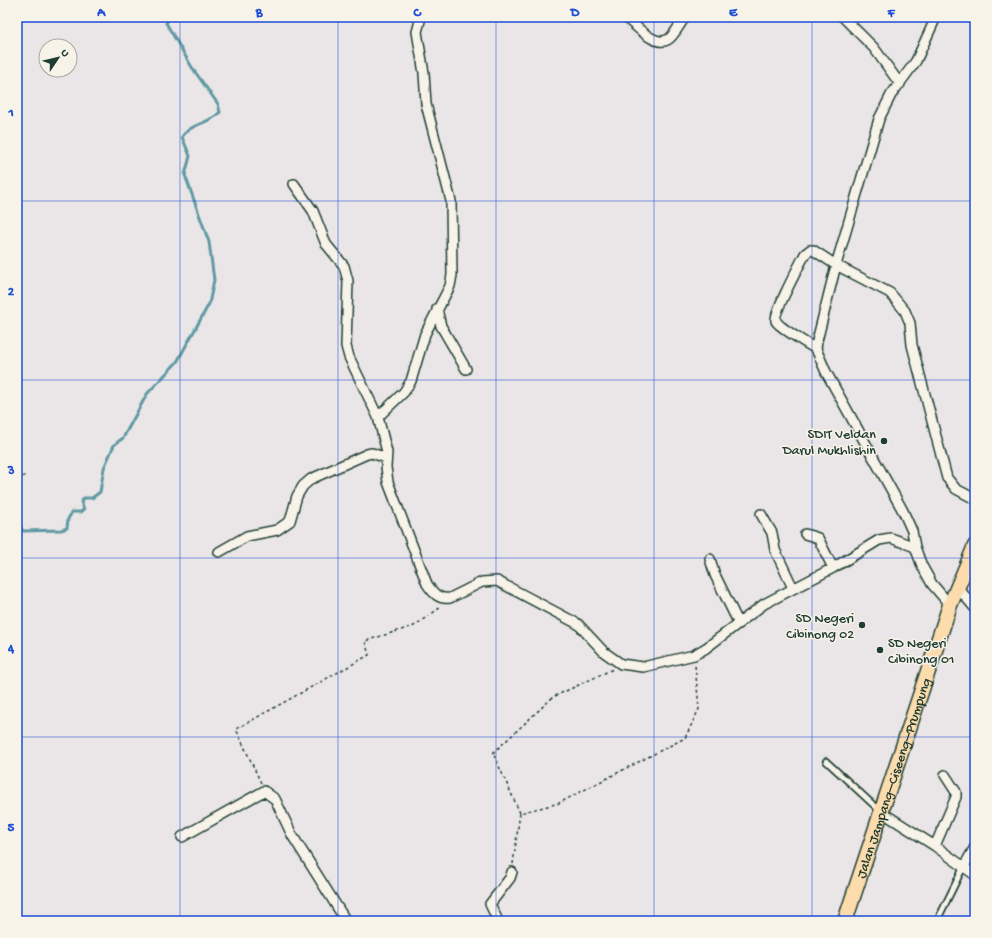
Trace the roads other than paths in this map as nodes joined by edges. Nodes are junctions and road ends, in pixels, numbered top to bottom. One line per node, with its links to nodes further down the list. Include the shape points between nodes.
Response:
1 (421, 17): 9 (street, via 418,32 426,104 453,217 451,280)
2 (625, 17): 3 (street, via 653,40 660,42 671,36)
3 (684, 17)
4 (843, 17): 6 (street, via 874,48)
5 (936, 17): 6 (street, via 919,56)
6 (900, 84): 8 (street, via 879,119)
7 (294, 184): 12 (street, via 313,211 326,244 346,271 346,346 353,369)
8 (836, 265): 10 (street); 10 (street, via 813,250 807,251 776,314 776,322); 14 (street, via 890,293 905,311 947,478 956,489)
9 (437, 309): 11 (street, via 441,326); 12 (street, via 425,334 408,386)
10 (816, 349): 18 (street, via 826,372 903,511)
11 (466, 369)
12 (378, 417): 13 (street, via 387,452)
13 (386, 458): 19 (street, via 372,453 367,454 320,473 303,486 297,496 290,521 277,530 247,536); 26 (street, via 388,482 427,584 438,596 445,599 482,582 497,581 578,624 604,652 621,664 643,667 694,655)
14 (975, 499)
15 (761, 514): 22 (street, via 772,533 775,550)
16 (805, 534): 21 (street, via 818,538)
17 (975, 546): 23 (main road, Jalan Jampang–Ciseeng–Prumpung)
18 (915, 547): 21 (street, via 899,540 884,538); 24 (street, via 932,584)
19 (219, 552)
20 (710, 559): 26 (street)
21 (833, 568): 22 (street)
22 (793, 588): 26 (street, via 764,604)
23 (958, 588): 24 (main road, Jalan Jampang–Ciseeng–Prumpung); 25 (street)
24 (950, 605): 29 (main road, Jalan Jampang–Ciseeng–Prumpung)
25 (975, 608)
26 (739, 624)
27 (826, 761): 29 (lane)
28 (945, 775): 31 (street, via 956,792 956,797)
29 (880, 811): 31 (street); 38 (main road, Jalan Jampang–Ciseeng–Prumpung)
30 (182, 836): 36 (street, via 264,790 275,799 292,835)
31 (935, 846): 33 (street)
32 (975, 847): 33 (street)
33 (962, 868): 35 (street); 39 (lane)
34 (512, 872): 37 (street, via 490,904)
35 (975, 875)
36 (346, 921)
37 (498, 921)
38 (845, 921)
39 (937, 921)

